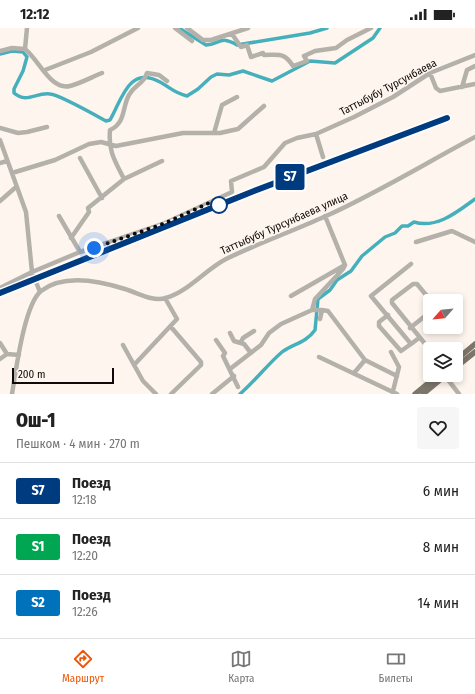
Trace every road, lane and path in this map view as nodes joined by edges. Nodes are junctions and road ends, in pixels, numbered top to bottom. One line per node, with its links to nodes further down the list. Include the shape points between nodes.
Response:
1 (27, 28): 9 (street)
2 (138, 28): 13 (street, via 91,52)
3 (175, 28): 8 (street)
4 (188, 28): 7 (street, via 203,40)
5 (248, 28): 7 (street)
6 (371, 28): 7 (street, via 336,48 315,51 304,56 307,60 293,66 287,57 282,55 264,56 263,53 251,57 247,45 241,47)
7 (232, 34)
8 (192, 41)
9 (25, 49): 10 (street, via 12,48); 13 (street)
10 (0, 51)
11 (475, 55): 14 (street, Таттыбубу Турсунбаева)
12 (475, 66): 18 (street, via 467,70)
13 (45, 70): 15 (street, via 55,84 62,86 70,86)
14 (430, 72): 18 (street, via 438,90); 24 (street, Таттыбубу Турсунбаева, via 393,97)
15 (102, 74)
16 (167, 81): 27 (street, via 159,75 147,72 146,77 128,96 123,117 116,127 110,130)
17 (475, 84): 18 (street)
18 (462, 87)
19 (237, 97): 23 (street, via 222,105)
20 (264, 106): 23 (street, via 238,129)
21 (47, 127): 22 (street, via 18,133)
22 (0, 128)
23 (214, 133): 27 (street, via 184,133 116,146)
24 (316, 134): 28 (street); 43 (street, Таттыбубу Турсунбаева, via 297,138 285,144 264,166 230,181 232,192 163,224)
25 (475, 137): 39 (street, Таттыбубу Турсунбаева улица)
26 (0, 140): 30 (street)
27 (109, 143): 33 (street, via 89,144 55,160); 34 (street)
28 (323, 157)
29 (80, 158): 36 (street)
30 (7, 161): 32 (street); 33 (street)
31 (162, 161): 34 (street)
32 (0, 163)
33 (12, 173): 35 (street)
34 (124, 179): 36 (street)
35 (16, 187): 37 (street); 46 (street, via 26,212)
36 (102, 198): 40 (street, via 88,208 89,212)
37 (0, 201)
38 (59, 216): 40 (street)
39 (325, 216): 45 (street); 51 (street, Таттыбубу Турсунбаева улица, via 218,263 180,291)
40 (71, 238): 43 (street)
41 (416, 242): 42 (street, via 452,231)
42 (475, 242)
43 (80, 252): 46 (street)
44 (411, 264): 53 (street, via 371,296)
45 (345, 265): 50 (street); 52 (street, via 315,299)
46 (32, 272): 47 (street); 48 (street)
47 (0, 288)
48 (40, 292): 51 (street, Таттыбубу Турсунбаева улица, via 53,284 66,281 99,282 154,300); 73 (street, via 28,312)
49 (425, 294): 57 (street, via 414,284 392,300)
50 (291, 296)
51 (165, 298): 56 (street, via 177,319)
52 (317, 310): 55 (street); 70 (street, via 281,324 269,333 261,346); 76 (street, via 328,310 331,313)
53 (388, 316): 66 (street); 66 (street, via 379,322 379,326 391,342 401,350)
54 (423, 318): 57 (street)
55 (320, 319)
56 (171, 327): 78 (street); 90 (street, via 201,365)
57 (410, 328): 60 (street)
58 (254, 331): 62 (street)
59 (230, 333): 62 (street, via 234,341)
60 (419, 338): 63 (street); 66 (street)
61 (216, 340): 79 (street, via 225,353 223,356)
62 (240, 342): 70 (street)
63 (423, 342)
64 (0, 343): 71 (street)
65 (123, 344): 78 (street)
66 (411, 344)
67 (475, 344): 72 (main road)
68 (391, 352): 82 (street, via 399,367)
69 (475, 352): 77 (main road)
70 (252, 353): 79 (street)
71 (7, 354): 73 (street); 75 (street)
72 (463, 354)
73 (19, 355): 88 (street)
74 (319, 357): 80 (street, via 327,363)
75 (0, 359)
76 (365, 360): 80 (street); 82 (street)
77 (463, 361)
78 (134, 364): 89 (street, via 143,381)
79 (230, 369): 81 (street)
80 (354, 373): 87 (street)
81 (234, 376): 86 (street); 91 (street)
82 (397, 376): 87 (street)
83 (430, 382): 92 (main road)
84 (437, 382): 93 (main road)
85 (451, 382): 94 (street)
86 (238, 387)
87 (395, 393)
88 (12, 394)
89 (156, 394)
90 (171, 394)
91 (212, 394)
92 (415, 394)
93 (423, 394)
94 (460, 394)

